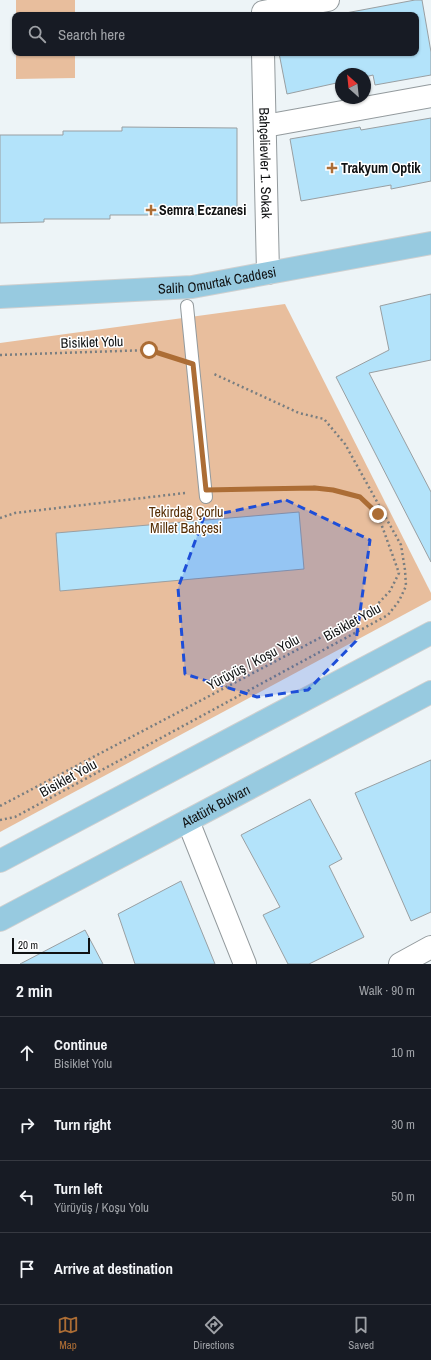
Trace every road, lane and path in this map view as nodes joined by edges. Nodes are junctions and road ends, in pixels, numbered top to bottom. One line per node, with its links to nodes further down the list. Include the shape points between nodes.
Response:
1 (328, 0): 2 (street)
2 (263, 9)
3 (263, 56): 5 (street, Bahçelievler 1. Sokak)
4 (431, 96): 5 (street)
5 (265, 126): 7 (street, Bahçelievler 1. Sokak)
6 (431, 243): 7 (main road, Salih Omurtak Caddesi)
7 (268, 273): 8 (main road, Salih Omurtak Caddesi, via 192,287)
8 (0, 297)
9 (187, 306): 11 (lane)
10 (0, 355): 11 (path, Bisiklet Yolu, via 149,350)
11 (193, 364): 12 (lane); 17 (path, Bisiklet Yolu, via 299,413 324,419 345,444 401,545 406,586 388,615 22,814)
12 (206, 494): 13 (path, Yürüyüş / Koşu Yolu, via 15,513); 16 (path, Yürüyüş / Koşu Yolu, via 315,488 360,497 378,514 399,574 390,591 372,612)
13 (0, 518)
14 (431, 633): 19 (main road)
15 (431, 692): 18 (main road, Atatürk Bulvarı)
16 (0, 806)
17 (0, 820)
18 (188, 821): 20 (main road, Atatürk Bulvarı); 22 (street)
19 (0, 861)
20 (0, 920)
21 (431, 947): 23 (street)
22 (245, 964)
23 (400, 964)

